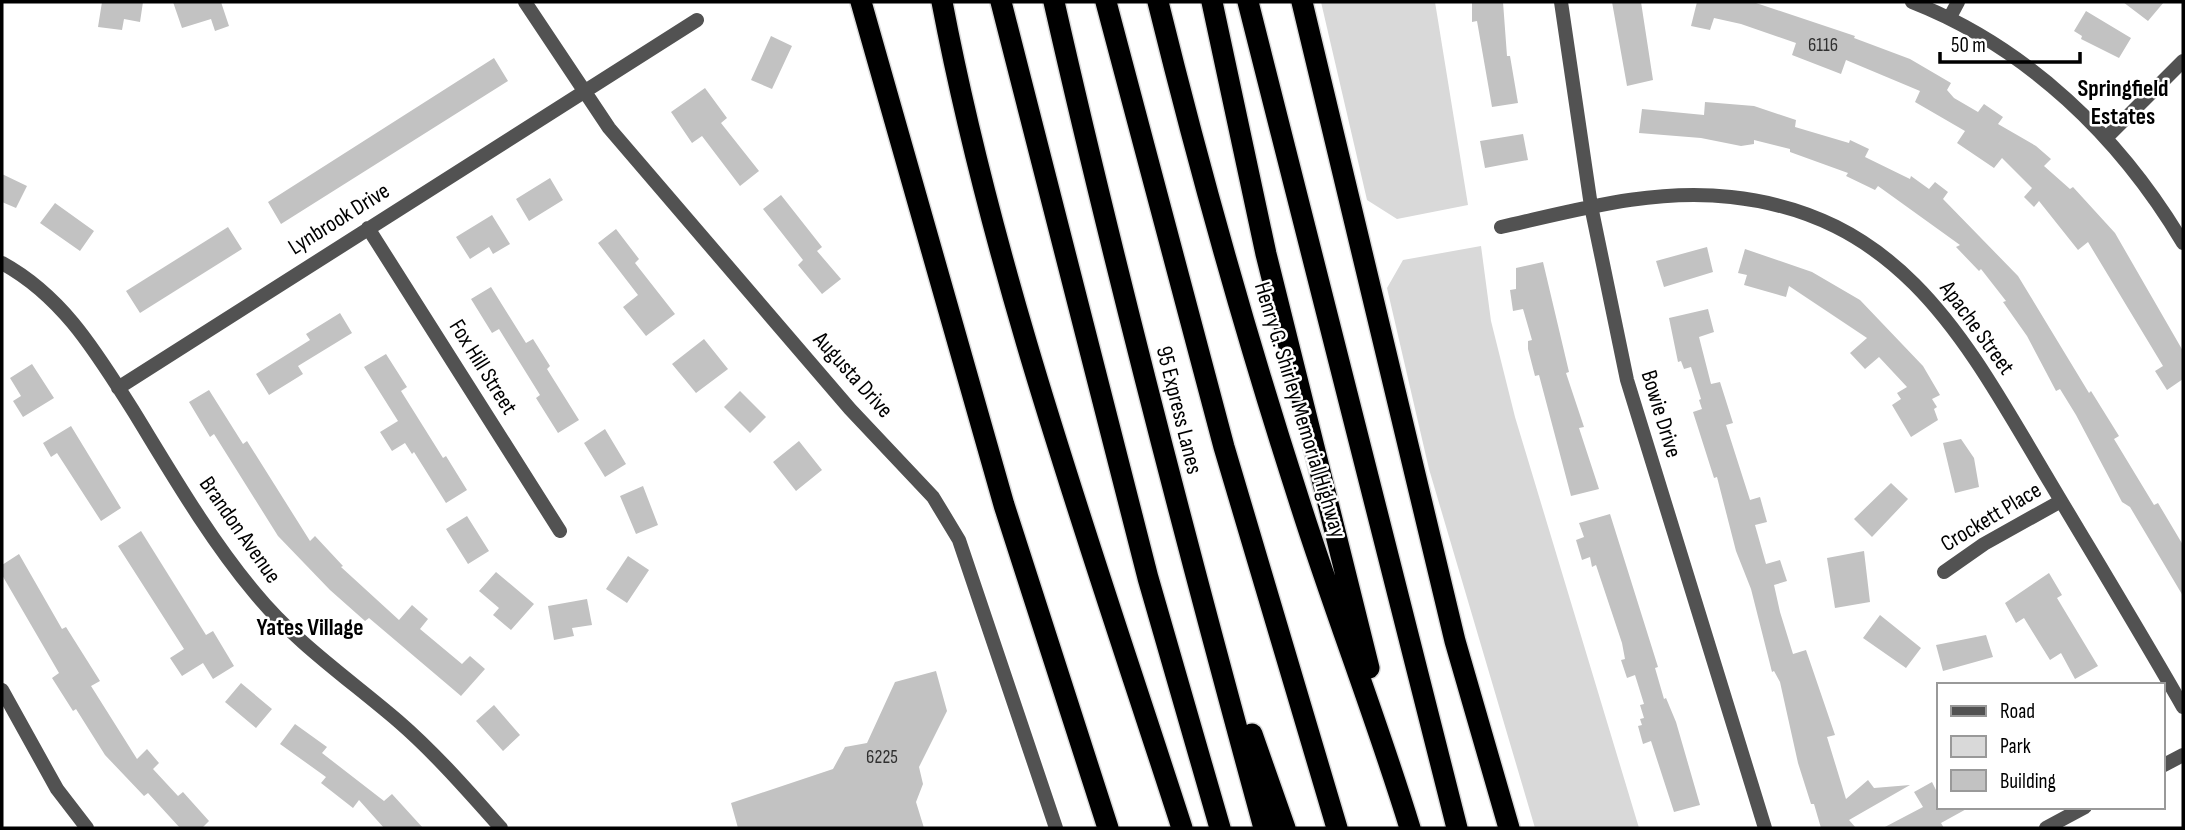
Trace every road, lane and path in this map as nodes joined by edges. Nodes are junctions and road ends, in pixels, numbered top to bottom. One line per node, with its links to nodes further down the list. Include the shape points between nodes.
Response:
1 (525, 2): 19 (street, Augusta Drive)
2 (861, 2): 17 (highway)
3 (872, 2): 17 (highway)
4 (1001, 2): 42 (highway, via 1148,578)
5 (1054, 2): 29 (highway, 95 Express Lanes, via 1108,240)
6 (1106, 2): 45 (highway, via 1179,284)
7 (1158, 2): 34 (highway, Henry G. Shirley Memorial Highway, via 1249,340 1298,498)
8 (1212, 2): 34 (highway, via 1266,254)
9 (1248, 2): 47 (highway)
10 (1302, 2): 48 (highway, via 1462,668)
11 (1561, 2): 21 (street, Bowie Drive)
12 (1912, 2): 15 (street)
13 (1958, 2): 15 (street)
14 (943, 6): 41 (highway, via 987,194 1052,429)
15 (1950, 17): 20 (street, via 2033,71)
16 (697, 20): 19 (street, Lynbrook Drive)
17 (878, 56): 40 (highway, via 1000,492)
18 (2183, 61): 20 (street)
19 (585, 92): 23 (street, Lynbrook Drive); 39 (street, Augusta Drive, via 609,128 850,409 933,497 959,540)
20 (2107, 137): 24 (street)
21 (1591, 206): 22 (street, Apache Street); 27 (street, Apache Street, via 1665,195 1732,197 1802,213 1863,243 1912,280 1950,321); 49 (street, Bowie Drive, via 1626,380)
22 (1501, 227)
23 (368, 228): 26 (street, Lynbrook Drive); 28 (street, Fox Hill Street)
24 (2183, 243)
25 (2, 263): 26 (street, Brandon Avenue, via 36,285 68,315)
26 (118, 388): 38 (street, Brandon Avenue, via 216,542 256,594 310,650 432,752)
27 (2061, 501): 30 (street, Crockett Place); 32 (street, Apache Street)
28 (560, 531)
29 (1189, 553): 43 (highway, 95 Express Lanes); 44 (highway)
30 (1944, 572)
31 (2, 690): 37 (street, via 57,789)
32 (2183, 707)
33 (2183, 755): 35 (street)
34 (1390, 762): 46 (highway, Henry G. Shirley Memorial Highway)
35 (2164, 765)
36 (2081, 809): 50 (street)
37 (87, 828)
38 (501, 828)
39 (1056, 828)
40 (1108, 828)
41 (1182, 828)
42 (1220, 828)
43 (1264, 828)
44 (1285, 828)
45 (1337, 828)
46 (1410, 828)
47 (1457, 828)
48 (1509, 828)
49 (1765, 828)
50 (2046, 828)

